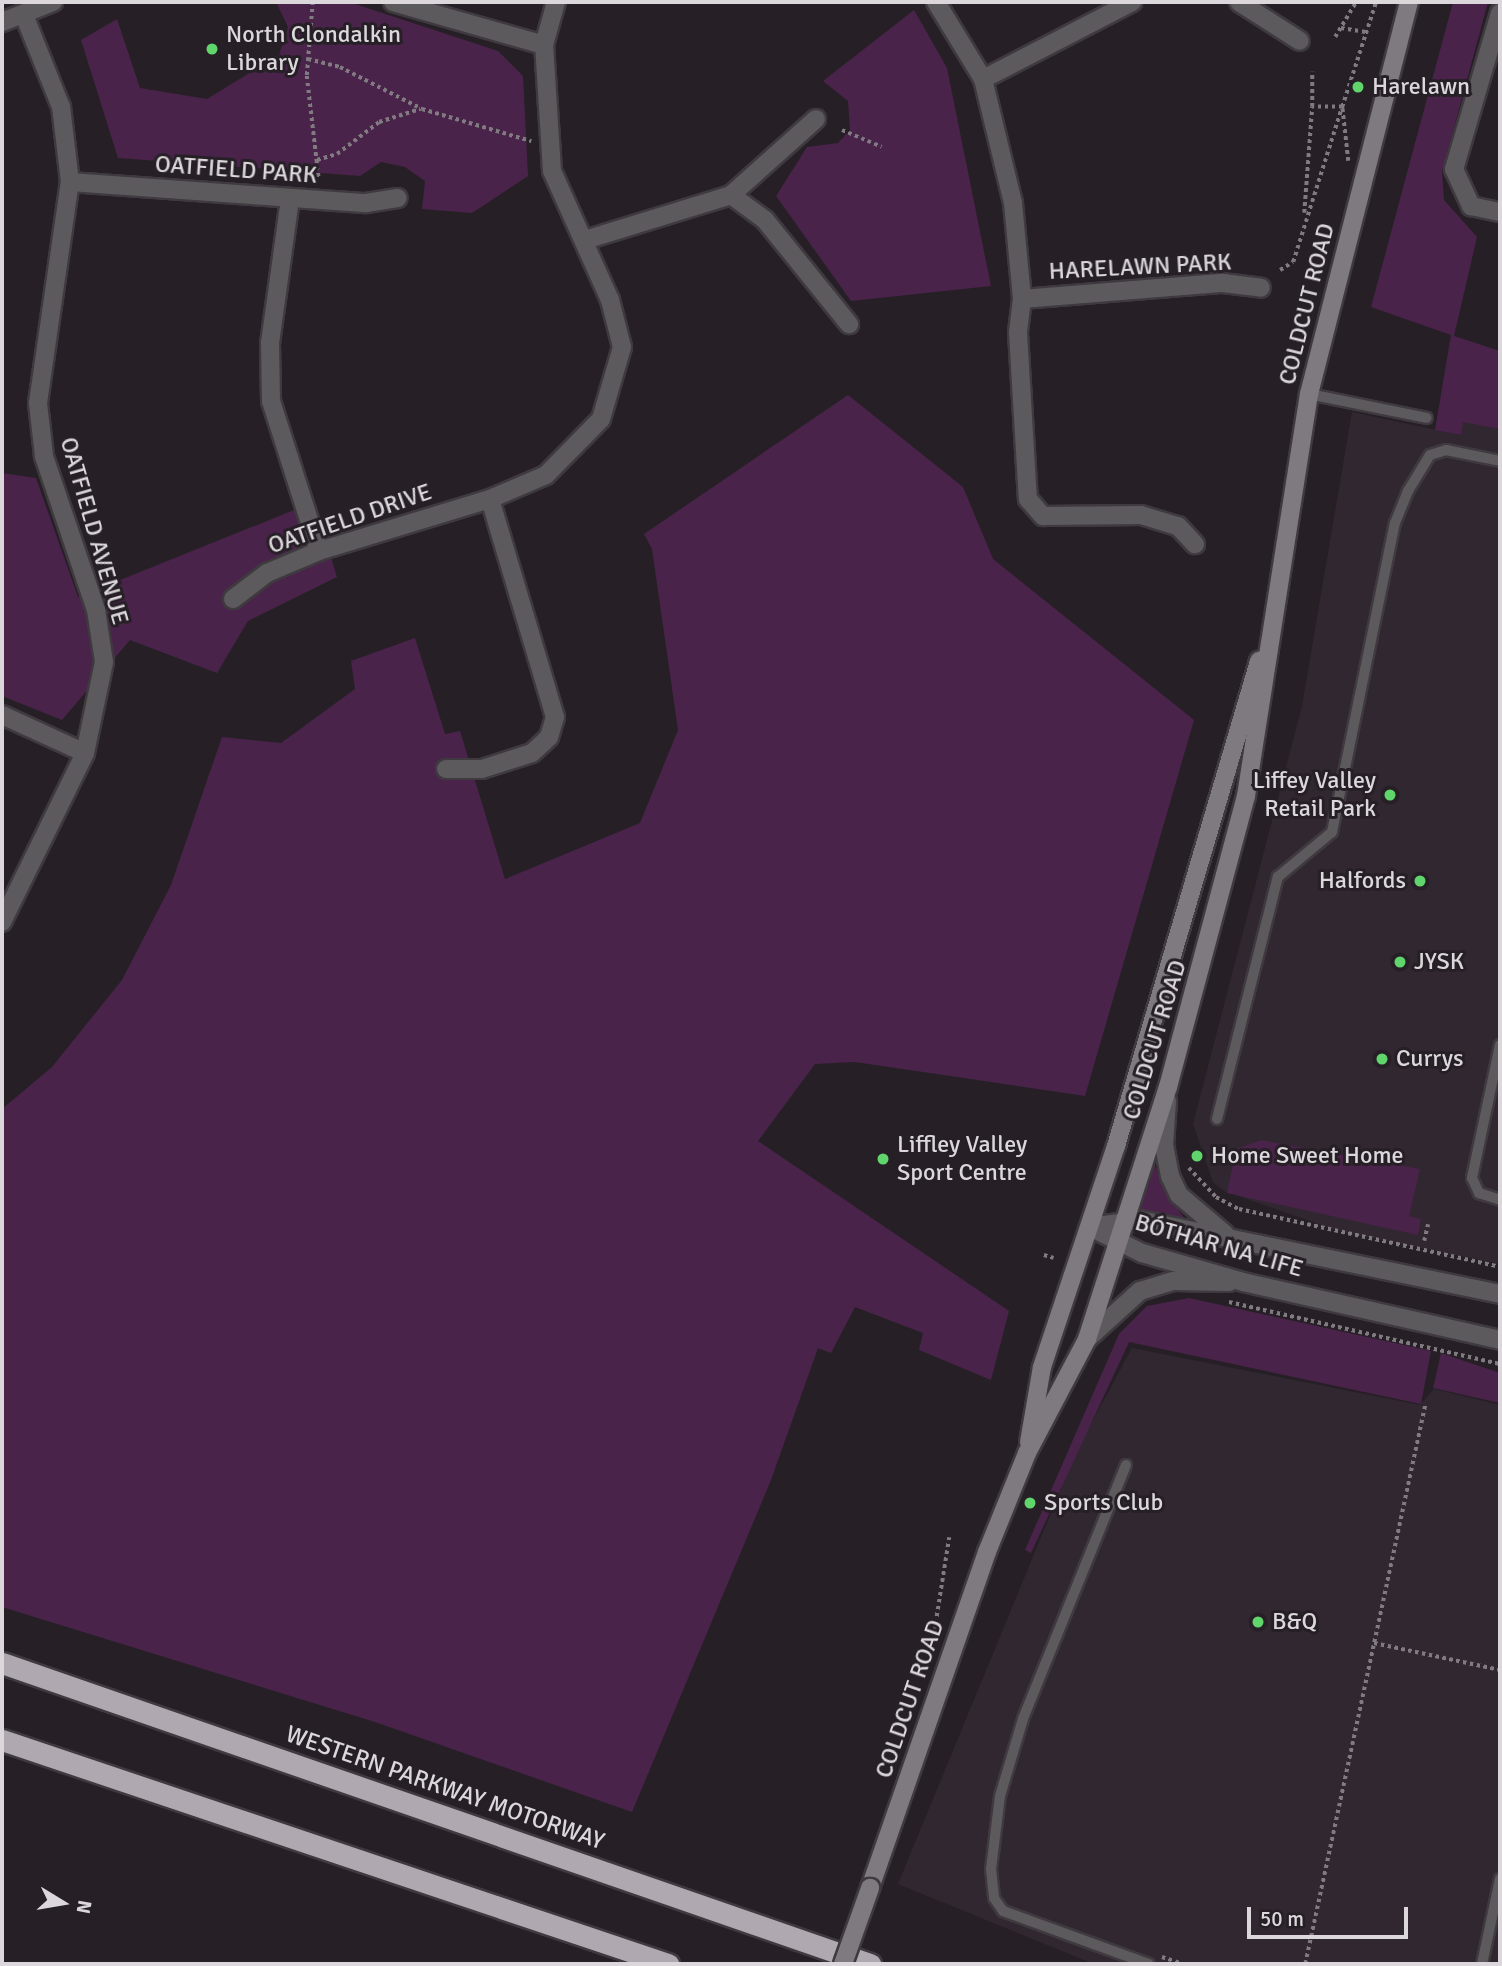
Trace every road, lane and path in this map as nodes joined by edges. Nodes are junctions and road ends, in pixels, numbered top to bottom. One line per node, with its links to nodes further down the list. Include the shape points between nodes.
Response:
1 (53, 2): 12 (street)
2 (313, 2): 19 (path)
3 (393, 2): 18 (street)
4 (556, 2): 18 (street, OATFIELD DRIVE)
5 (936, 2): 21 (street, HARELAWN PARK)
6 (1132, 2): 21 (street)
7 (1238, 2): 17 (street)
8 (1356, 2): 14 (path)
9 (1377, 2): 15 (path)
10 (1409, 2): 43 (main road, COLDCUT ROAD)
11 (1500, 13): 36 (street, via 1454,169 1471,206)
12 (24, 15): 13 (street); 32 (street, OATFIELD AVENUE, via 61,107)
13 (2, 22)
14 (1341, 28): 15 (path); 16 (path)
15 (1366, 32): 23 (path)
16 (1335, 37)
17 (1300, 41)
18 (544, 45): 38 (street, OATFIELD DRIVE, via 552,172)
19 (308, 59): 24 (path, via 340,67); 30 (path)
20 (1312, 72): 22 (path)
21 (983, 79): 41 (street, HARELAWN PARK, via 1013,204)
22 (1312, 107): 23 (path); 37 (path)
23 (1342, 107): 29 (path); 37 (path)
24 (422, 108): 27 (path); 30 (path, via 379,122 337,154)
25 (816, 119): 33 (street)
26 (842, 130): 28 (path)
27 (531, 141)
28 (882, 147)
29 (1343, 149)
30 (317, 160): 31 (path)
31 (319, 180)
32 (70, 182): 35 (street, OATFIELD PARK); 52 (street, OATFIELD AVENUE, via 38,403 45,464 96,610 104,662)
33 (731, 195): 38 (street); 42 (street, via 765,220)
34 (398, 198): 35 (street, OATFIELD PARK, via 366,204)
35 (290, 199): 48 (street, via 270,343 271,401)
36 (1500, 212)
37 (1303, 220): 39 (path, via 1293,262)
38 (585, 240): 46 (street, OATFIELD DRIVE, via 622,347 617,379 601,419 546,475)
39 (1280, 271)
40 (1261, 288): 41 (street, HARELAWN PARK, via 1223,284)
41 (1022, 299): 47 (street, HARELAWN PARK, via 1018,333 1028,499 1043,516 1141,515 1178,526)
42 (849, 324)
43 (1309, 394): 44 (lane); 50 (main road, COLDCUT ROAD)
44 (1427, 418)
45 (1500, 461): 57 (lane, via 1446,450 1430,454 1408,491 1395,523 1332,832 1278,877)
46 (489, 499): 48 (street, OATFIELD DRIVE); 53 (street, via 555,717 549,737 532,753 482,769)
47 (1195, 544)
48 (319, 551): 49 (street, OATFIELD DRIVE, via 267,573)
49 (233, 599)
50 (1272, 622): 56 (main road, COLDCUT ROAD, via 1246,796); 62 (main road, COLDCUT ROAD, via 1227,753)
51 (2, 715): 52 (street)
52 (85, 753): 54 (street, OATFIELD AVENUE)
53 (446, 769)
54 (2, 922)
55 (1500, 1045): 59 (lane, via 1472,1178 1479,1193)
56 (1168, 1087): 60 (main road, COLDCUT ROAD); 63 (street, via 1164,1145 1170,1176 1179,1195)
57 (1217, 1119)
58 (1189, 1168): 68 (path, via 1216,1198 1239,1209)
59 (1500, 1200)
60 (1126, 1219): 62 (street, BÓTHAR NA LIFE); 63 (street, BÓTHAR NA LIFE); 65 (main road, COLDCUT ROAD)
61 (1428, 1224): 64 (path)
62 (1090, 1227): 65 (street, BÓTHAR NA LIFE); 76 (main road, COLDCUT ROAD, via 1042,1367)
63 (1227, 1237): 70 (street, BÓTHAR NA LIFE)
64 (1424, 1241)
65 (1119, 1244): 69 (street, BÓTHAR NA LIFE); 72 (main road, COLDCUT ROAD)
66 (1044, 1255): 67 (path)
67 (1054, 1258)
68 (1500, 1267)
69 (1243, 1282): 72 (street, via 1173,1281 1140,1291); 73 (street, BÓTHAR NA LIFE)
70 (1500, 1294)
71 (1222, 1301): 74 (path)
72 (1087, 1339): 76 (main road, COLDCUT ROAD)
73 (1500, 1339)
74 (1500, 1364)
75 (1425, 1405): 79 (path)
76 (1027, 1453): 86 (main road, COLDCUT ROAD, bridge)
77 (1126, 1465): 88 (lane, via 1023,1719 1000,1796 990,1869 994,1898 1003,1911)
78 (950, 1537): 81 (path)
79 (1374, 1643): 82 (path); 89 (path)
80 (2, 1663): 87 (highway, WESTERN PARKWAY MOTORWAY)
81 (926, 1665)
82 (1500, 1670)
83 (2, 1740): 85 (highway)
84 (1500, 1879): 90 (lane)
85 (668, 1964)
86 (843, 1964)
87 (870, 1964)
88 (1149, 1964)
89 (1305, 1964)
90 (1482, 1964)

